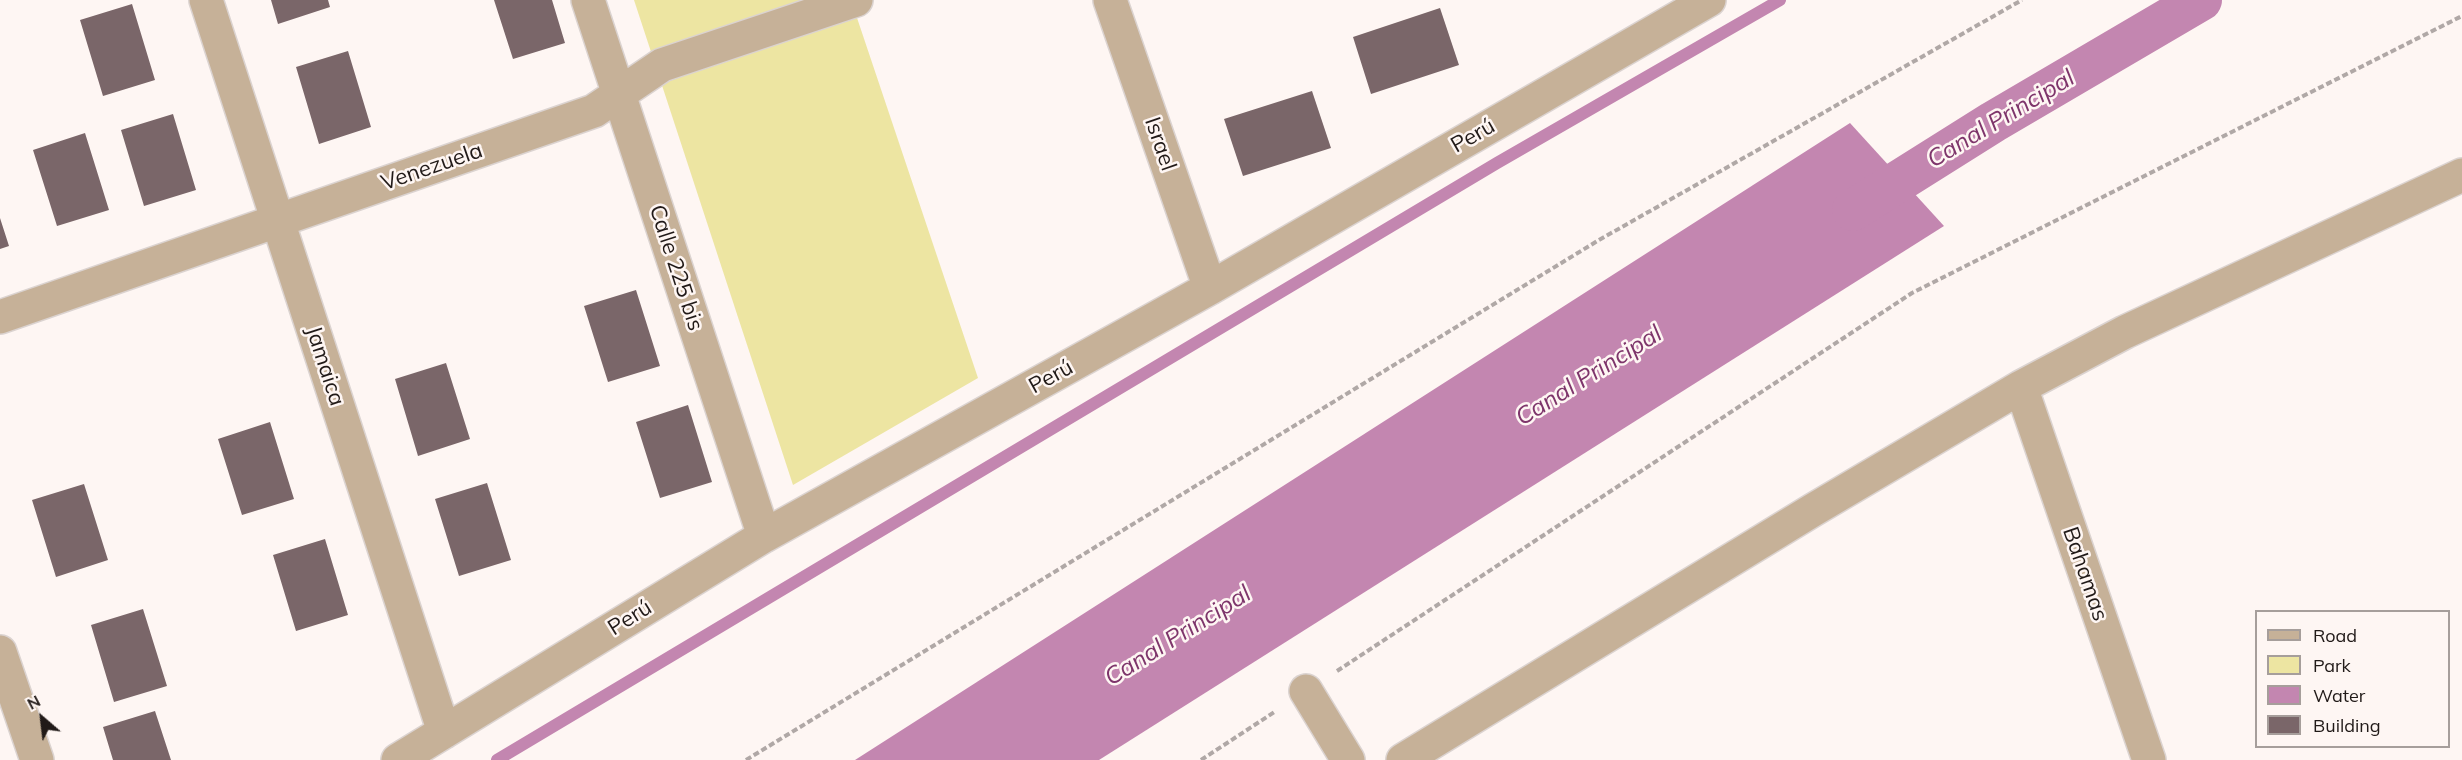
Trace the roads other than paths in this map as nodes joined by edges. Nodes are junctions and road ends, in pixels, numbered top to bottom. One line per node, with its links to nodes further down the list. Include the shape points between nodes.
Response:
1 (206, 0): 8 (street, Jamaica)
2 (588, 0): 6 (street, Calle 225 bis)
3 (856, 0): 6 (street, Venezuela, via 662,65)
4 (1110, 0): 9 (street, Israel)
5 (1709, 0): 9 (street, Perú)
6 (619, 95): 8 (street, Venezuela, via 594,111); 12 (street, Calle 225 bis)
7 (2462, 174): 11 (street, via 2125,332)
8 (278, 221): 10 (street, Venezuela); 15 (street, Jamaica)
9 (1210, 288): 12 (street, Perú)
10 (0, 317)
11 (2022, 387): 19 (street); 20 (street, Bahamas)
12 (764, 536): 15 (street, Perú)
13 (0, 652): 16 (street)
14 (1306, 691): 18 (street)
15 (444, 732): 17 (street, Perú)
16 (38, 760)
17 (398, 760)
18 (1348, 760)
19 (1403, 760)
20 (2149, 760)

